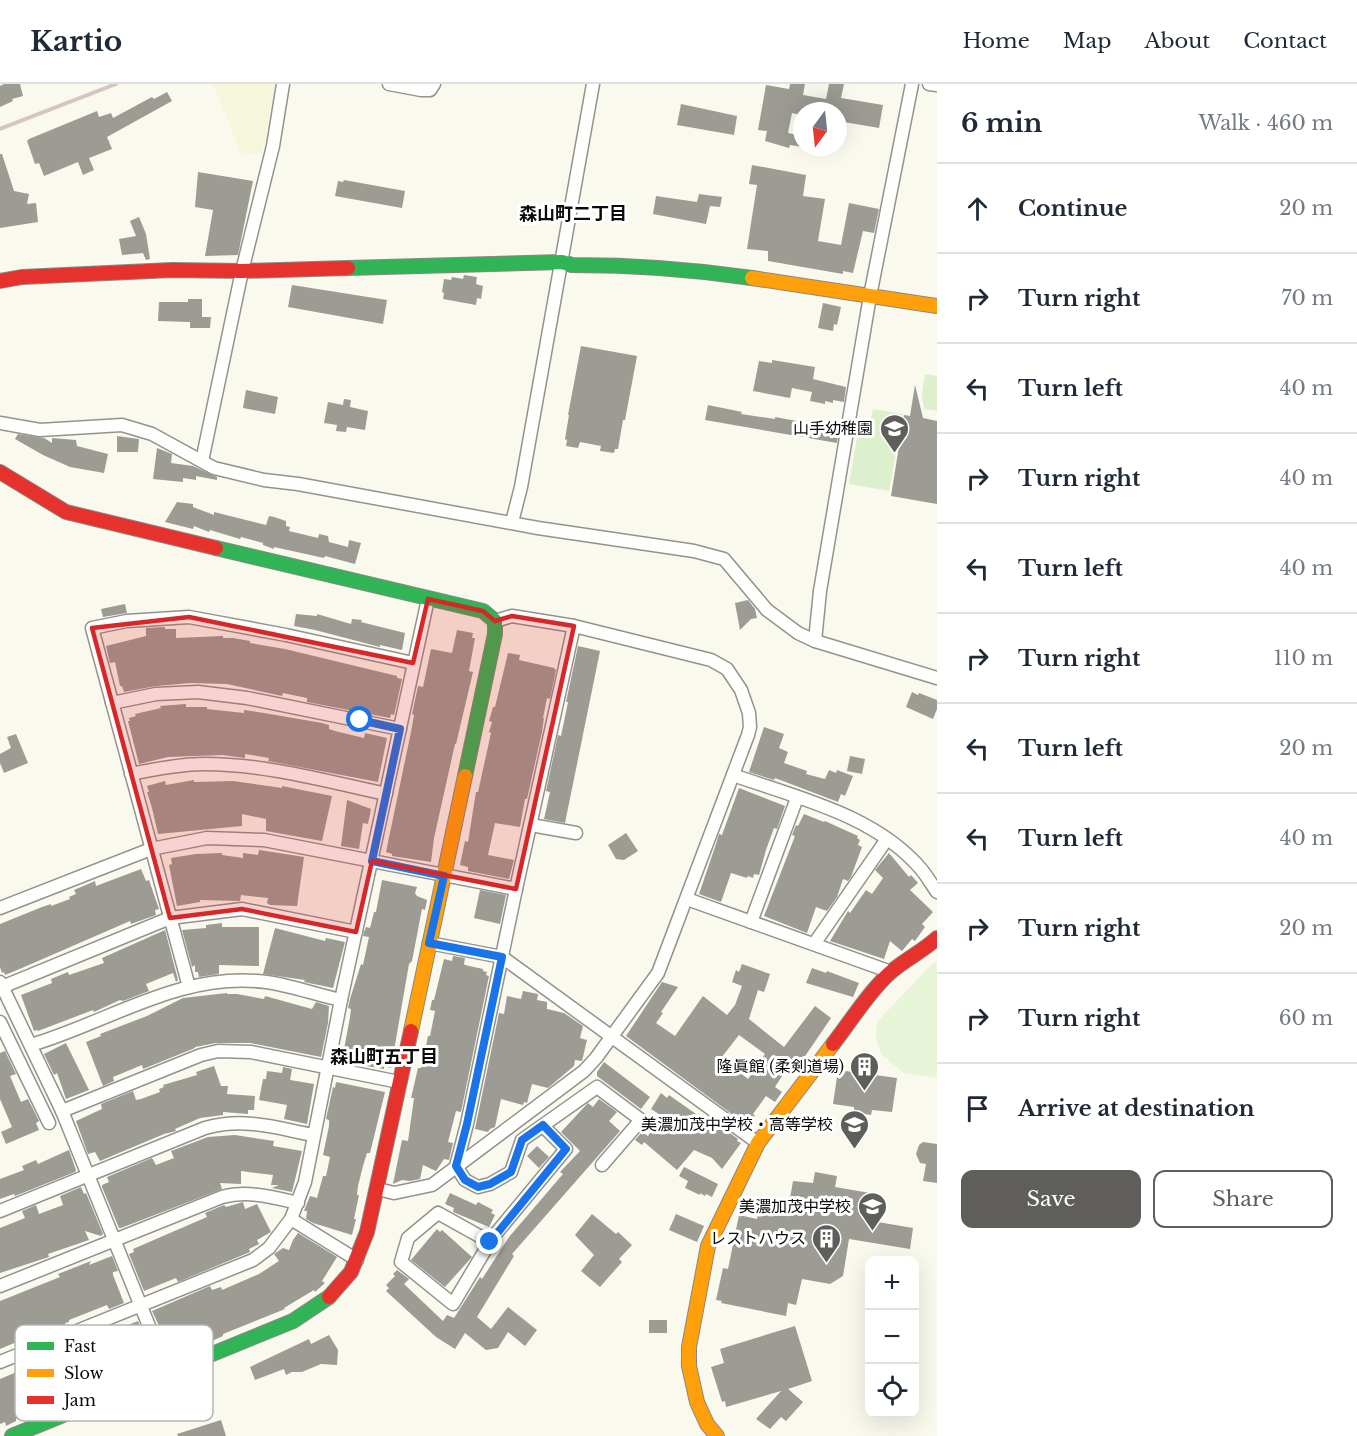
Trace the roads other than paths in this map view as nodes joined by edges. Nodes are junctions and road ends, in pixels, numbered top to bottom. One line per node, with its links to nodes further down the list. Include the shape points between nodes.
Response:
1 (282, 84): 9 (street, via 273,146)
2 (388, 84): 3 (street, via 430,90)
3 (434, 84)
4 (592, 84): 8 (street)
5 (912, 84): 11 (street)
6 (929, 84): 7 (street)
7 (937, 86)
8 (562, 262): 9 (street); 11 (street, via 700,270); 16 (street)
9 (242, 272): 10 (street, via 172,270); 14 (street)
10 (0, 281)
11 (870, 296): 12 (street); 20 (street)
12 (937, 306)
13 (0, 423): 14 (street, via 40,430 122,424 152,434)
14 (202, 461): 16 (street, via 214,468 264,480)
15 (0, 472): 17 (street, via 66,512)
16 (512, 522): 20 (street, via 724,559 767,610)
17 (428, 599): 18 (street, via 483,611); 21 (street)
18 (495, 621): 19 (street, via 512,616); 34 (street)
19 (574, 626): 26 (street, via 711,660 727,669 741,690 750,727); 29 (street)
20 (815, 641): 22 (street)
21 (413, 663): 23 (street, via 189,617 127,621 92,628); 24 (street)
22 (937, 678)
23 (112, 703): 24 (street, via 156,694 198,692); 25 (street)
24 (400, 729): 27 (street)
25 (131, 774): 27 (street, via 202,764 244,765); 32 (street)
26 (733, 775): 28 (street); 37 (street)
27 (386, 794): 33 (street)
28 (797, 798): 31 (street, via 839,812); 40 (street)
29 (531, 825): 30 (street); 35 (street)
30 (576, 833)
31 (887, 839): 36 (street, via 921,869); 44 (street)
32 (151, 849): 33 (street, via 207,838 242,838); 38 (street); 39 (street)
33 (372, 861): 34 (street); 41 (street)
34 (444, 876): 35 (street); 43 (street)
35 (516, 889): 45 (street)
36 (937, 892)
37 (687, 899): 40 (street); 51 (street, via 658,973)
38 (0, 908)
39 (170, 918): 41 (street, via 242,909); 47 (street); 48 (street)
40 (751, 922): 44 (street)
41 (356, 932): 49 (street)
42 (937, 938): 46 (street)
43 (429, 943): 45 (street); 54 (street)
44 (814, 944): 46 (street)
45 (502, 957): 51 (street); 61 (street)
46 (891, 972): 59 (street)
47 (1, 984): 52 (street)
48 (189, 987): 49 (street, via 208,982 267,982); 52 (street)
49 (341, 1000): 53 (street)
50 (0, 1022): 56 (street)
51 (612, 1037): 59 (street); 61 (street, via 584,1071)
52 (31, 1045): 55 (street)
53 (329, 1068): 54 (street); 55 (street, via 251,1052 218,1051); 58 (street)
54 (399, 1082): 63 (street)
55 (62, 1111): 62 (street)
56 (49, 1123)
57 (543, 1125): 60 (street, via 597,1087 641,1120); 61 (street, via 522,1140 511,1172 490,1184 478,1187 465,1180); 68 (street, via 566,1149)
58 (315, 1135): 62 (street, via 244,1122 225,1123); 64 (street)
59 (758, 1143): 79 (street, via 708,1246 689,1347 697,1402 706,1424)
60 (602, 1165)
61 (456, 1166): 63 (street, via 432,1185 394,1193)
62 (87, 1176): 65 (street); 67 (street)
63 (378, 1189): 69 (street)
64 (298, 1203): 66 (street); 67 (street, via 237,1193)
65 (0, 1211)
66 (291, 1219): 69 (street); 71 (street, via 269,1248 253,1260)
67 (115, 1241): 70 (street); 71 (street)
68 (490, 1242): 68 (street, via 453,1304 401,1262 408,1238 438,1213)
69 (357, 1260): 74 (street, via 333,1293 293,1321)
70 (0, 1286)
71 (141, 1305): 72 (street); 73 (street)
72 (92, 1325)
73 (149, 1325)
74 (213, 1354)
75 (15, 1356): 76 (street)
76 (0, 1362)
77 (49, 1421): 78 (street)
78 (12, 1436)
79 (717, 1436)

